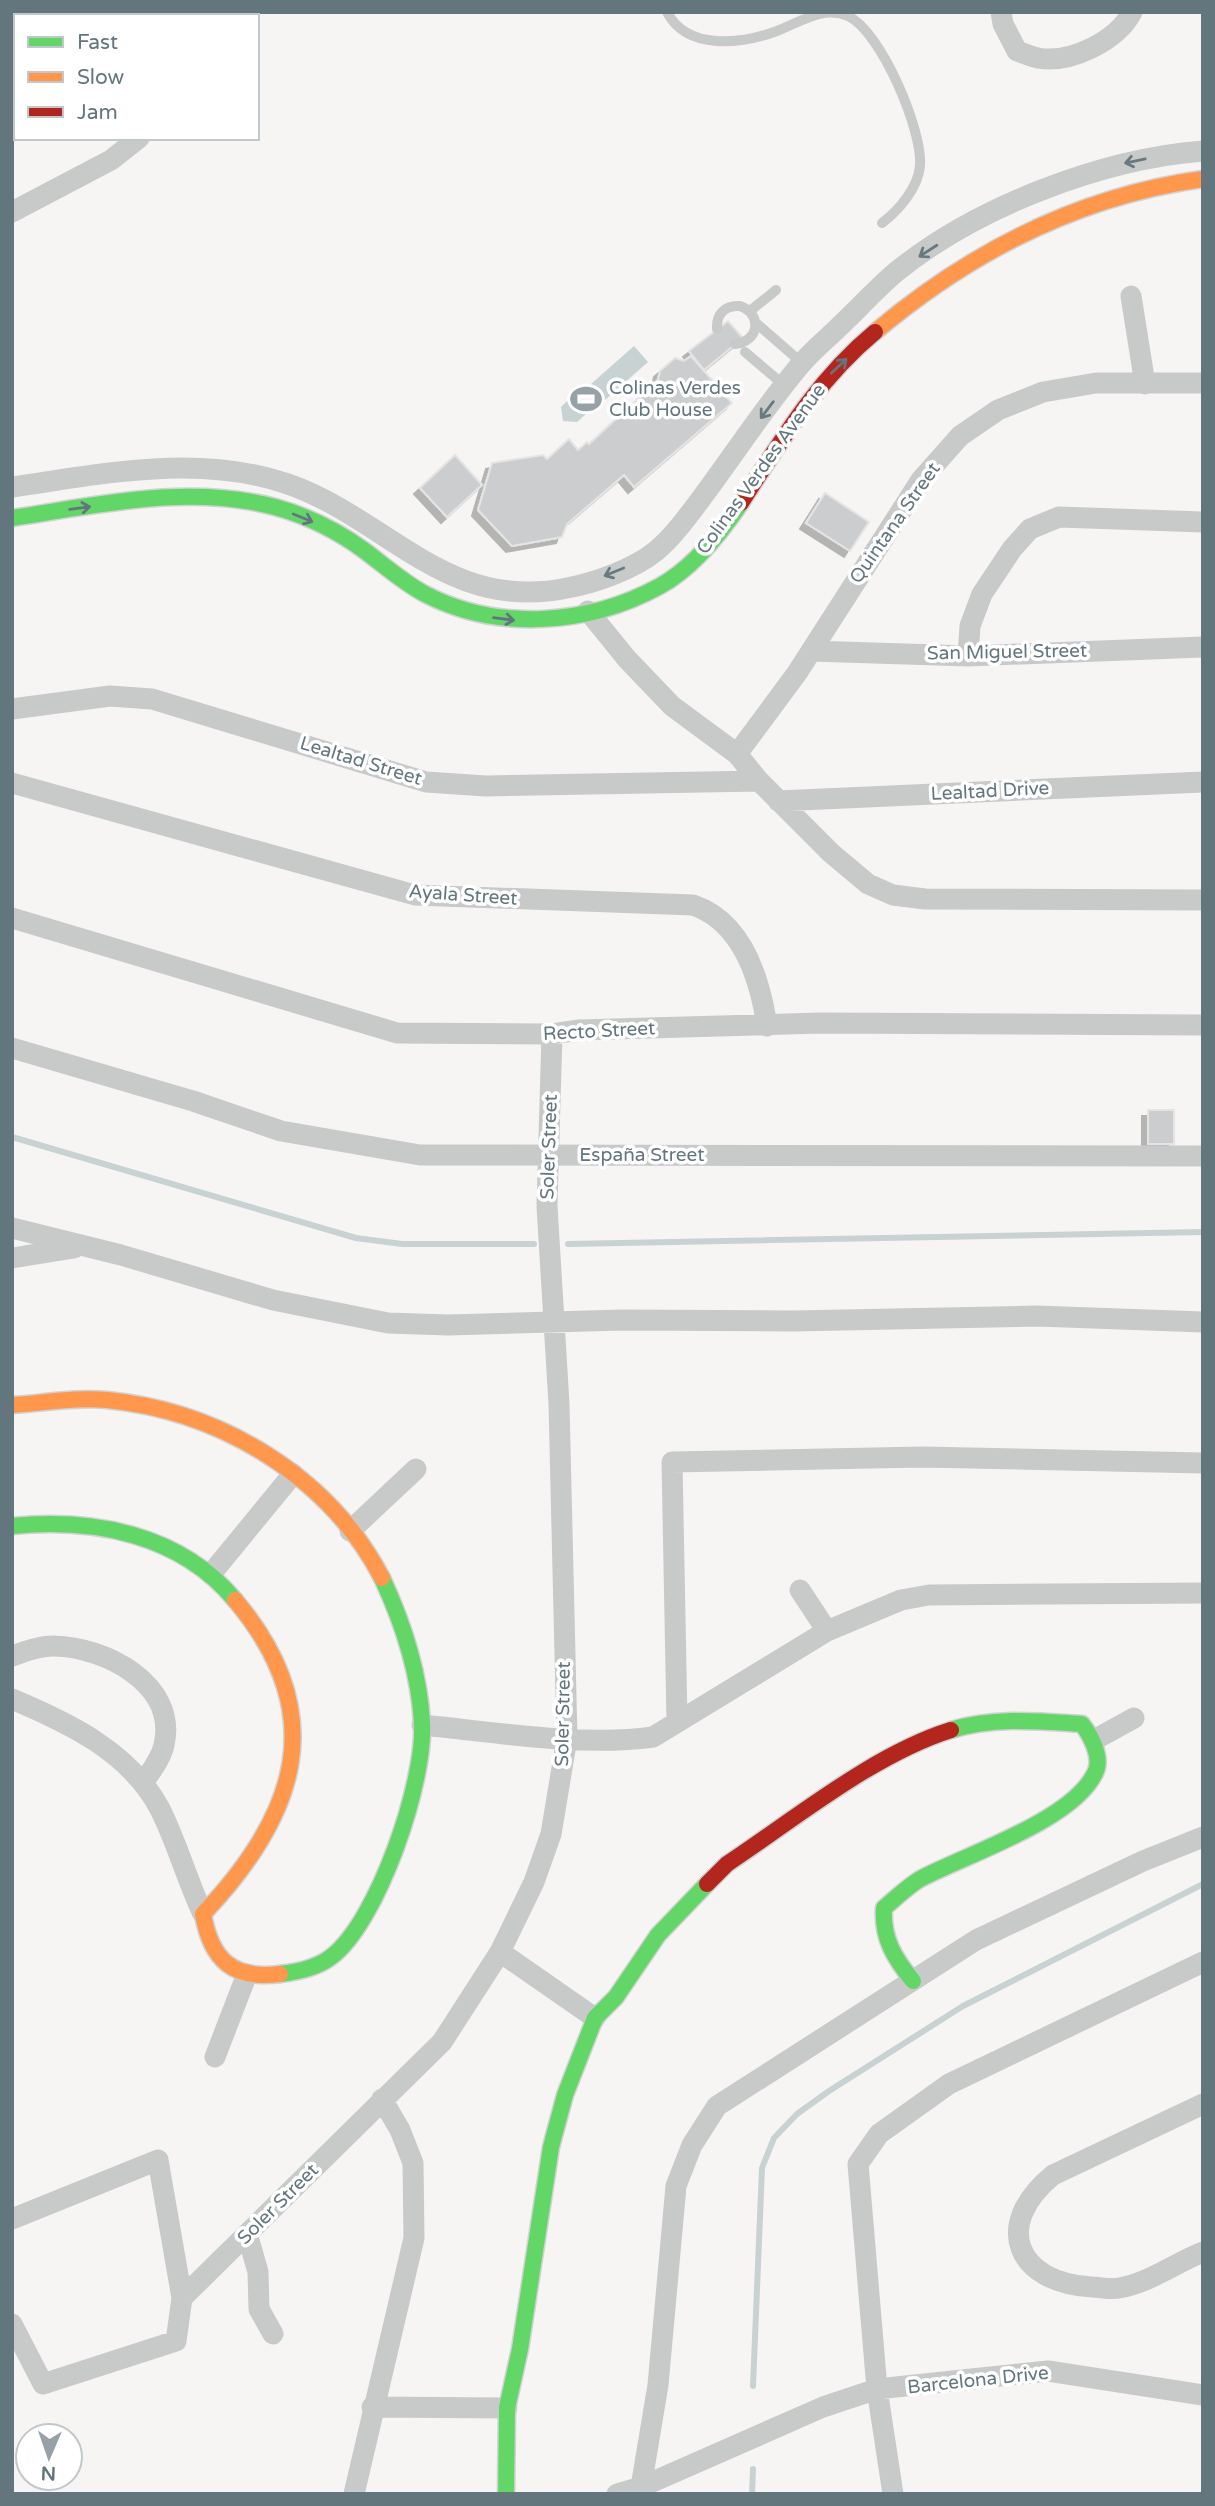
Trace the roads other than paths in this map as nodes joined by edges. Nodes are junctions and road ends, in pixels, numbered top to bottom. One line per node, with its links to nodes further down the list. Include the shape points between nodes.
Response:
1 (667, 12): 8 (lane, via 684,33 712,40 764,35 825,13 849,16 860,24 897,83 919,153 914,185)
2 (1001, 12): 3 (street, via 1017,51 1040,59 1070,56 1105,41)
3 (1132, 12)
4 (136, 140): 7 (street, via 111,160)
5 (1203, 150): 16 (street, Colinas Verdes Avenue, one-way to 16, via 1134,161 1069,180 970,223 897,271)
6 (1203, 178): 23 (street, Colinas Verdes Avenue, one-way to 6, via 631,600 695,561 822,382 939,283 992,250 1088,205 1138,188)
7 (12, 212)
8 (882, 223)
9 (776, 290): 11 (lane)
10 (1131, 296): 18 (street)
11 (750, 311): 12 (lane); 13 (lane, via 740,306 724,309)
12 (756, 323): 14 (lane, via 750,338); 16 (lane)
13 (717, 329)
14 (735, 344)
15 (745, 352): 19 (lane)
16 (802, 363): 19 (street, Colinas Verdes Avenue)
17 (1203, 383): 18 (street, Quintana Street)
18 (1145, 384): 25 (street, Quintana Street, via 1096,383 1043,392 998,410 960,436 914,491)
19 (785, 386): 20 (street, Colinas Verdes Avenue, one-way to 20, via 656,552 617,572 566,589 515,592 469,582 436,570 345,510 288,484 230,470 156,468)
20 (12, 487)
21 (12, 518): 23 (street, Colinas Verdes Avenue, one-way to 23, via 158,496 200,495 264,504 353,542 423,593 455,608 502,621 541,621)
22 (1203, 522): 26 (street, via 1059,517 1030,529 982,594 970,626)
23 (588, 611): 28 (street, via 672,706)
24 (1203, 647): 26 (street, San Miguel Street)
25 (811, 652): 26 (street, San Miguel Street); 28 (street, Quintana Street)
26 (968, 656)
27 (12, 709): 29 (street, Lealtad Street, via 110,696 152,699 426,782 486,786)
28 (737, 754): 29 (street)
29 (759, 781): 32 (street)
30 (1203, 782): 32 (street, Lealtad Drive)
31 (12, 783): 36 (street, Ayala Street, via 415,895 700,908 723,919 738,942 761,986)
32 (778, 800): 33 (street, via 868,884 893,895)
33 (1203, 900)
34 (12, 918): 37 (street, Recto Street, via 397,1032)
35 (1203, 1025): 36 (street, Recto Street)
36 (767, 1026): 37 (street, Recto Street)
37 (552, 1034): 39 (street, Soler Street)
38 (12, 1048): 39 (street, España Street, via 294,1134 420,1155)
39 (550, 1155): 40 (street, España Street); 44 (street, Soler Street, via 547,1206)
40 (1203, 1156)
41 (12, 1228): 42 (street)
42 (83, 1246): 43 (street); 44 (street, via 273,1300 388,1323)
43 (12, 1258)
44 (553, 1322): 45 (street, via 1037,1316); 61 (street, Soler Street)
45 (1203, 1322)
46 (12, 1405): 49 (street, via 106,1400 200,1421 257,1447)
47 (1203, 1463): 59 (street, via 923,1457 673,1462)
48 (416, 1469): 51 (street)
49 (293, 1474): 51 (street); 52 (street)
50 (12, 1526): 52 (street, via 41,1521 109,1527 179,1553)
51 (350, 1531): 60 (street, via 370,1557 403,1630)
52 (211, 1574): 65 (street, via 256,1623 275,1652 286,1684 293,1752 285,1788 251,1856)
53 (800, 1590): 55 (street)
54 (1203, 1593): 55 (street, via 929,1595 901,1600)
55 (827, 1631): 59 (street)
56 (12, 1656): 63 (street, via 52,1646 75,1648 99,1653 144,1682 164,1712 165,1729 160,1755)
57 (12, 1699): 63 (street, via 64,1721)
58 (1135, 1718): 62 (street)
59 (677, 1721): 61 (street, via 653,1737)
60 (422, 1725): 61 (street); 68 (street, via 409,1808 399,1839 357,1922 331,1958 308,1968)
61 (567, 1738): 66 (street, Soler Street, via 551,1834)
62 (1094, 1740): 69 (street, via 1097,1771 1078,1800 920,1879 884,1908 881,1927 891,1954); 70 (street, via 1082,1724 974,1723 923,1739 884,1760 727,1864 658,1935 616,1997)
63 (143, 1783): 65 (street, via 159,1809)
64 (1203, 1837): 69 (street, via 976,1940)
65 (203, 1914): 68 (street, via 205,1929 222,1961)
66 (500, 1952): 70 (street); 72 (street, Soler Street, via 442,2042)
67 (1203, 1962): 80 (street, via 950,2084 879,2134 858,2164)
68 (247, 1974): 71 (street)
69 (913, 1981): 84 (street, via 717,2106 692,2144 676,2186 658,2385)
70 (595, 2018): 83 (street, via 565,2095 551,2147)
71 (215, 2057)
72 (382, 2099): 75 (street, Soler Street); 82 (street, via 413,2163 414,2238)
73 (1203, 2104): 76 (street, via 1053,2175 1020,2212 1018,2243 1045,2276 1078,2286 1118,2288)
74 (12, 2219): 77 (street, via 158,2160)
75 (247, 2236): 77 (street, Soler Street); 79 (street, via 258,2273 259,2309)
76 (1203, 2252)
77 (182, 2298): 78 (street, via 176,2341 43,2384)
78 (12, 2324)
79 (273, 2334)
80 (877, 2389): 81 (street, Barcelona Drive, via 1048,2371); 84 (street, Barcelona Drive, via 823,2407); 88 (street)
81 (1203, 2395)
82 (372, 2407): 83 (street); 85 (street)
83 (507, 2408): 86 (street)
84 (641, 2487): 87 (street, Barcelona Drive)
85 (354, 2494)
86 (506, 2494)
87 (617, 2494)
88 (893, 2494)

